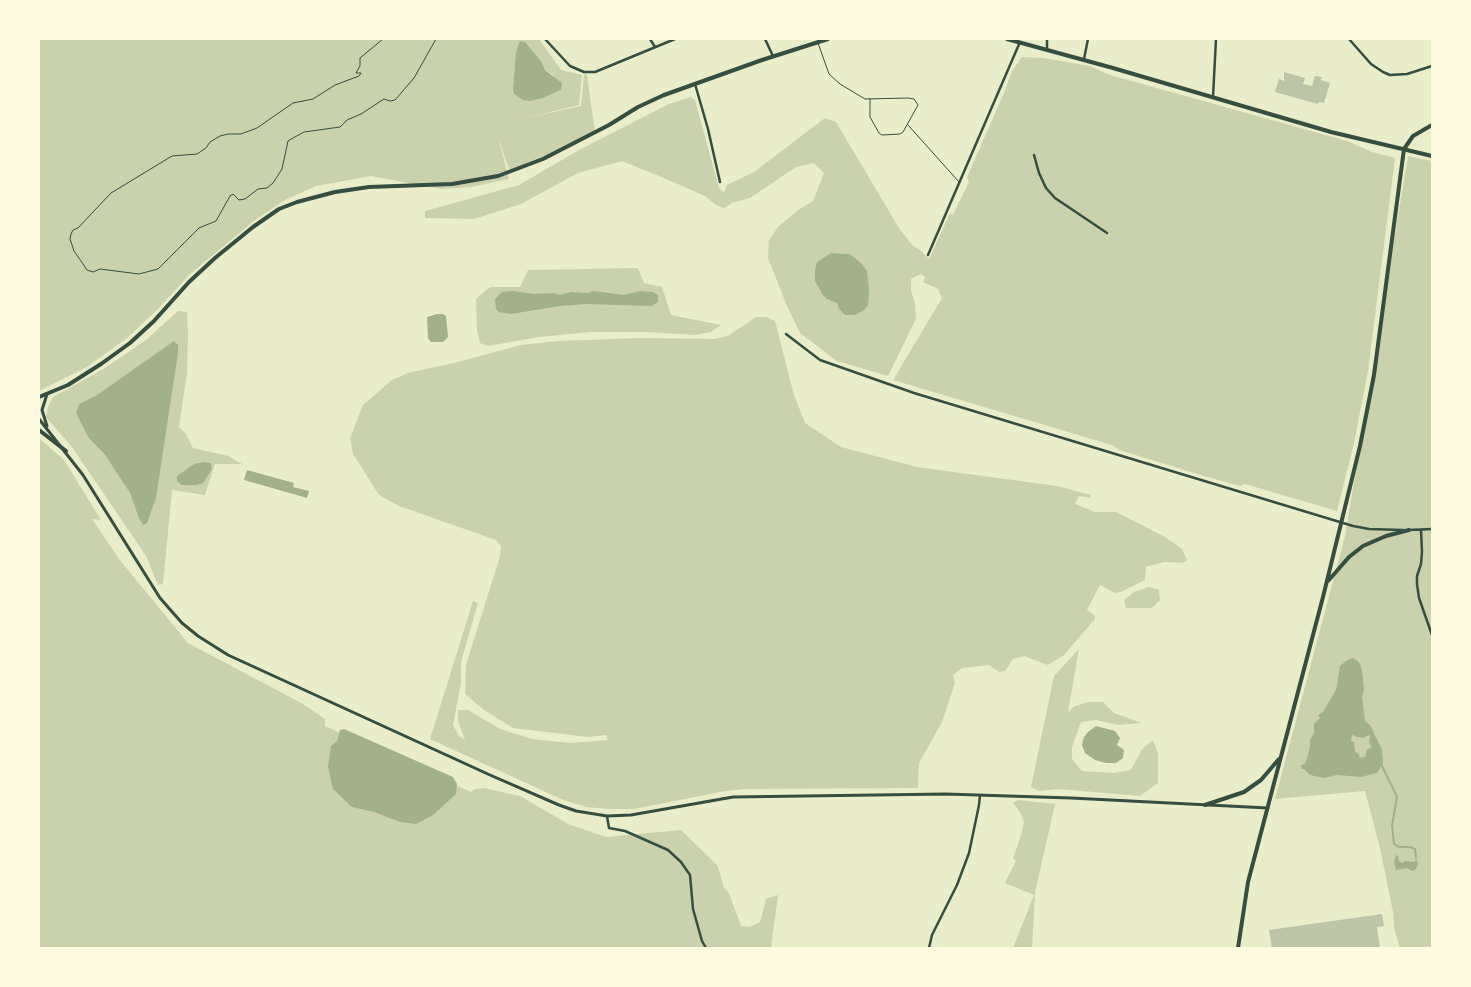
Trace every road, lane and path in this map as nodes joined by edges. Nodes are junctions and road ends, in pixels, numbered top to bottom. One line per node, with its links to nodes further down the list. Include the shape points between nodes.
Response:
1 (384, 39): 2 (path, via 360,58 356,72 360,73 359,76 335,85 313,99 293,103 257,128 220,136 197,154 172,156 111,193 73,230 70,239 80,260 94,272 100,269 139,274 158,270 199,228 216,221 230,196 233,194 239,200 245,199 273,183 282,169 288,141 304,132 340,127 346,120 384,99 395,100 414,78)
2 (436, 39)
3 (545, 39): 15 (street, via 570,66 584,72 607,68)
4 (650, 39): 15 (street)
5 (675, 39): 15 (street)
6 (765, 39): 17 (street)
7 (828, 39): 13 (main road)
8 (1007, 39): 14 (main road)
9 (1047, 39): 16 (street)
10 (1088, 39): 18 (street)
11 (1216, 39): 21 (street)
12 (1349, 39): 19 (street, via 1383,72 1398,76)
13 (818, 42): 17 (main road); 22 (lane, via 833,79)
14 (1020, 42): 16 (main road); 29 (street)
15 (655, 47)
16 (1046, 49): 18 (main road)
17 (773, 56): 20 (main road)
18 (1084, 59): 21 (main road)
19 (1432, 66)
20 (695, 84): 28 (street); 33 (main road, via 638,107 543,159 498,176 452,184 369,187 335,192 279,209 214,258 130,343 86,374)
21 (1213, 98): 25 (main road)
22 (870, 99): 23 (lane, via 870,117 879,133 900,134); 23 (lane, via 914,99 918,105)
23 (908, 125): 29 (lane)
24 (1432, 125): 25 (main road, via 1413,136)
25 (1404, 149): 27 (main road); 39 (main road, via 1374,375)
26 (1034, 155): 30 (street, via 1046,188 1055,198)
27 (1432, 156)
28 (720, 182)
29 (959, 183): 31 (street)
30 (1107, 233)
31 (928, 255)
32 (786, 334): 39 (street, via 820,360 914,393)
33 (47, 394): 34 (main road); 37 (street, via 42,410)
34 (39, 397)
35 (39, 419): 37 (street)
36 (39, 430): 38 (main road)
37 (50, 431): 38 (street)
38 (66, 451): 49 (street, via 160,598 198,636 228,654 532,794 576,811)
39 (1341, 521): 40 (street, via 1369,529); 43 (main road)
40 (1409, 530): 41 (street); 43 (main road, via 1363,546)
41 (1421, 530): 42 (street); 44 (street, via 1422,552 1417,584)
42 (1432, 530)
43 (1326, 583): 45 (main road)
44 (1432, 635)
45 (1281, 757): 47 (main road, via 1261,780 1244,792); 48 (main road)
46 (980, 795): 47 (street); 49 (street, via 733,797 631,815); 51 (street, via 969,853 932,935)
47 (1205, 805): 48 (street)
48 (1268, 808): 52 (main road, via 1248,882)
49 (607, 816): 50 (street, via 608,828 624,831 668,850 681,862 690,875 693,909)
50 (706, 948)
51 (930, 948)
52 (1238, 948)

